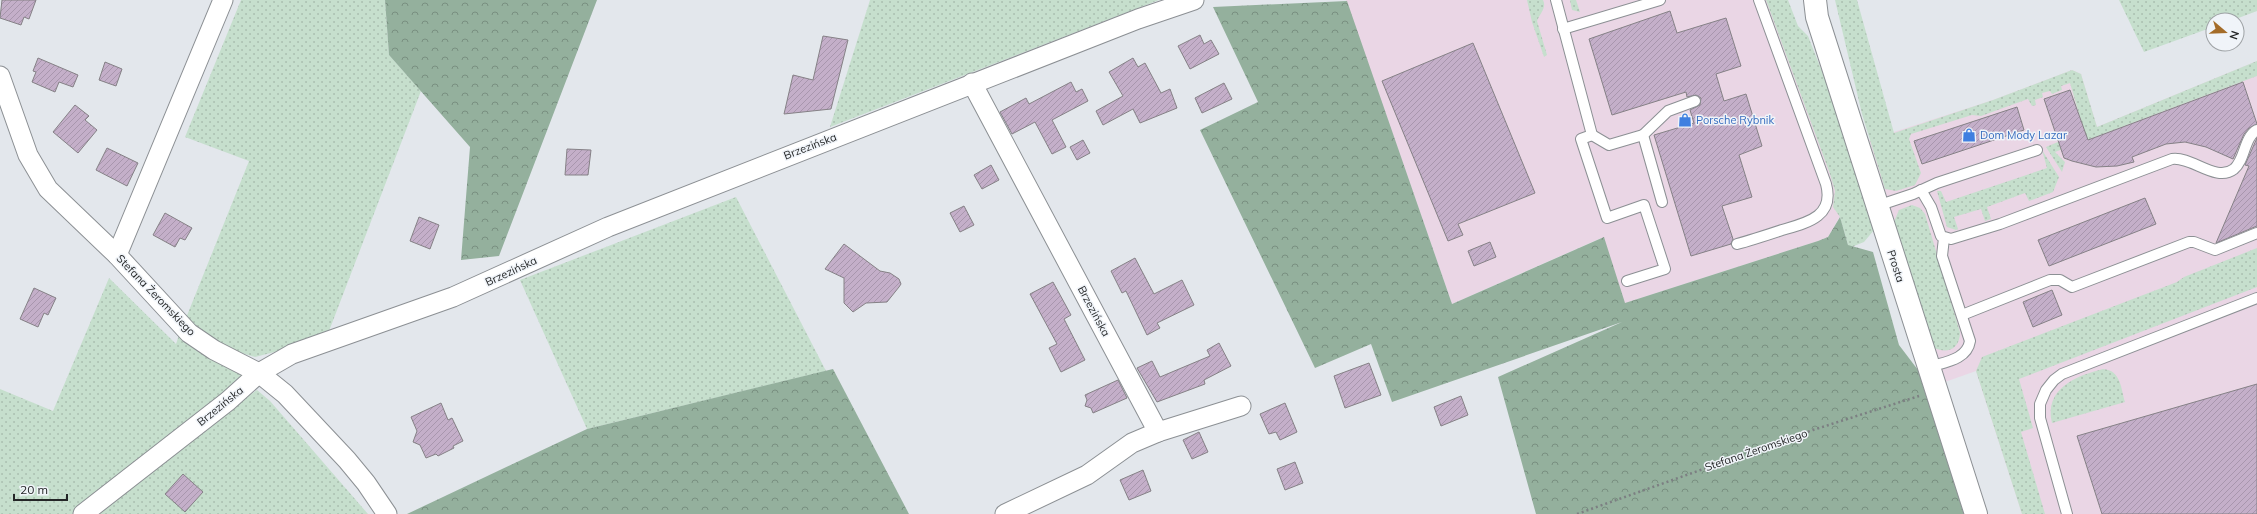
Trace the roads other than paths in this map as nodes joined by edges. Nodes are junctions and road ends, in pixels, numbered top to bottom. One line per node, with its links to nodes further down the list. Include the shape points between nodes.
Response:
1 (223, 0): 21 (street)
2 (1194, 0): 9 (street, Brzezińska, via 1138,19)
3 (1556, 0): 7 (lane)
4 (1660, 0): 7 (lane)
5 (1759, 0): 20 (lane, via 1826,184 1828,196 1824,209 1810,222)
6 (1813, 6): 17 (main road, Prosta)
7 (1563, 29): 12 (lane)
8 (0, 76): 21 (street, Stefana Żeromskiego, via 28,155 48,189)
9 (972, 84): 26 (street, Brzezińska, via 608,226 453,297 292,354); 28 (street, Brzezińska)
10 (1695, 101): 13 (lane, via 1668,110)
11 (2257, 130): 19 (lane, via 2252,135 2238,165 2229,173 2217,172 2182,158 2172,159 2000,224 1951,239)
12 (1592, 135): 13 (lane, via 1609,145); 22 (lane, via 1581,139 1607,218 1644,205 1665,269)
13 (1643, 135): 16 (lane)
14 (2037, 150): 15 (lane)
15 (1921, 190): 17 (lane); 19 (lane, via 1931,207 1939,233)
16 (1662, 202)
17 (1877, 206): 25 (main road, Prosta)
18 (2257, 233): 24 (lane, via 2215,250 2189,242 2072,287 2060,280 2050,280)
19 (1944, 238): 24 (lane, via 1942,256)
20 (1737, 244)
21 (117, 255): 26 (street, Stefana Żeromskiego, via 190,332 214,350)
22 (1627, 281)
23 (2257, 298): 33 (lane, via 2062,374 2054,380 2043,397 2040,418)
24 (1962, 315): 25 (lane, via 1970,335 1968,349 1962,356)
25 (1928, 367): 32 (main road, Prosta)
26 (259, 373): 29 (street, Brzezińska, via 228,401); 30 (street, Stefana Żeromskiego, via 274,383 317,426 366,483)
27 (1241, 406): 28 (street)
28 (1158, 432): 31 (street, via 1132,443 1087,476)
29 (82, 514)
30 (387, 514)
31 (1005, 514)
32 (1976, 514)
33 (2067, 514)

